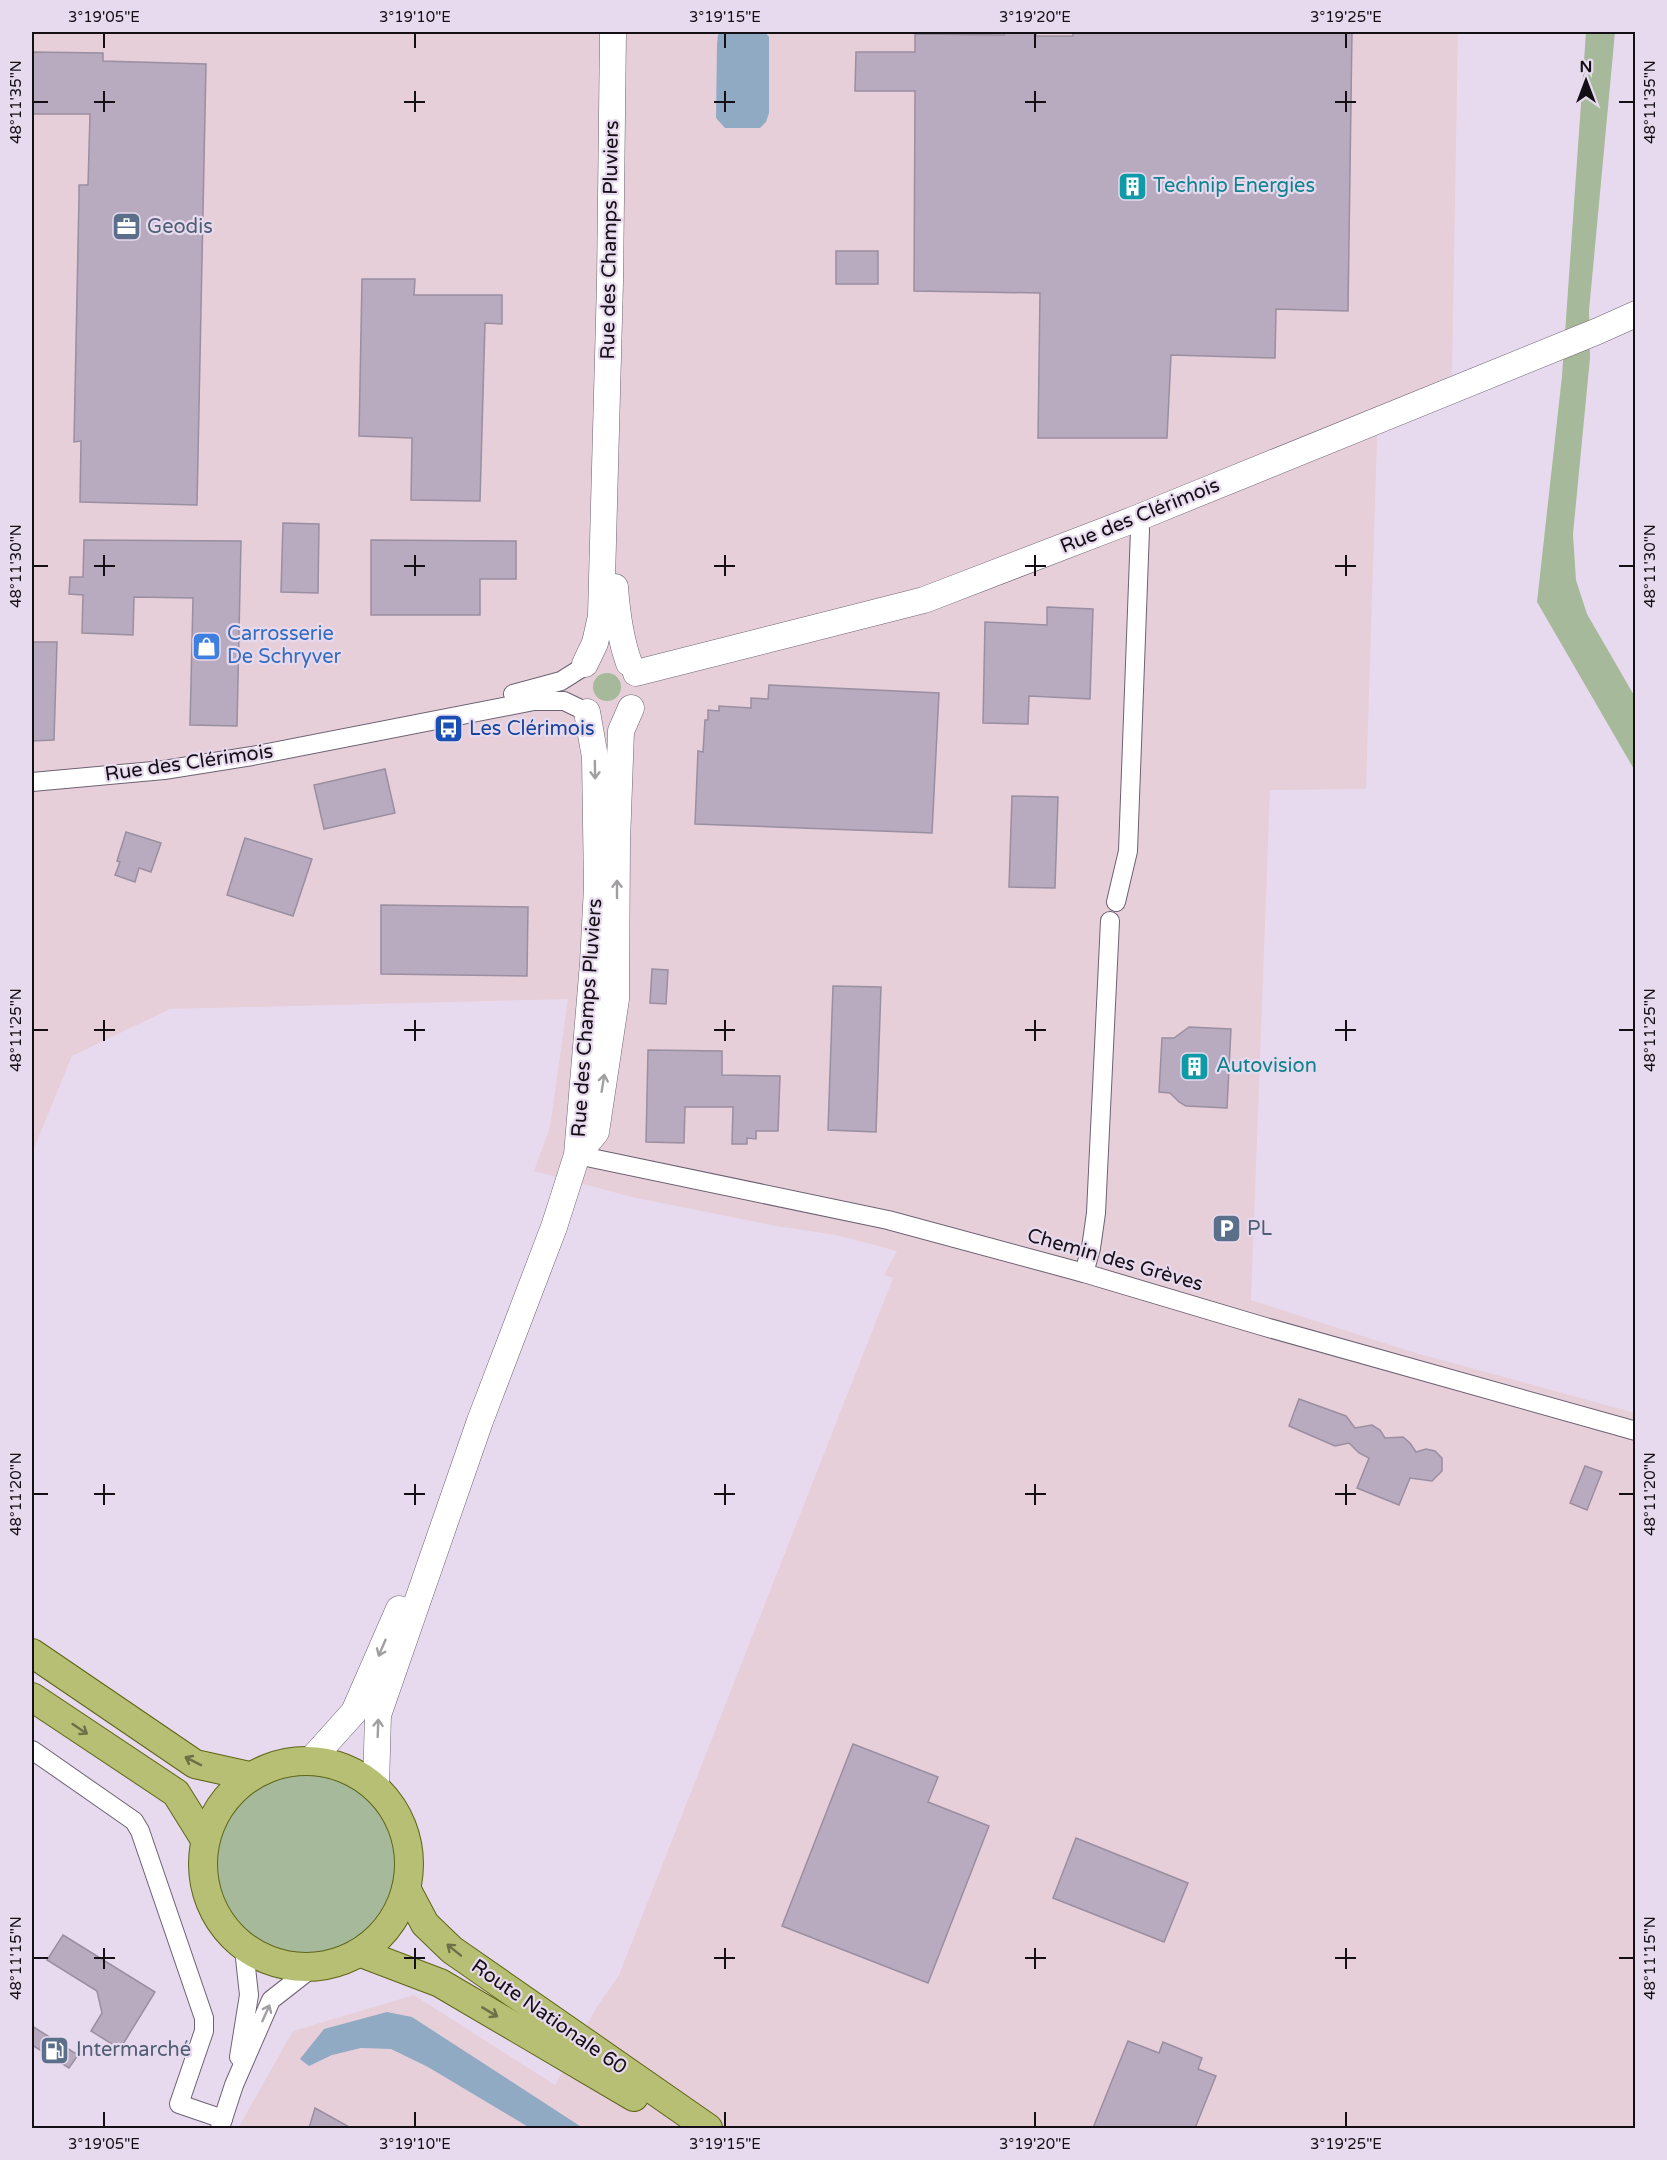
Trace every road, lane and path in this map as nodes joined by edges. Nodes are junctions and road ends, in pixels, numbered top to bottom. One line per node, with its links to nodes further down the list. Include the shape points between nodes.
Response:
1 (614, 32): 3 (street, Rue des Champs Pluviers)
2 (1635, 314): 4 (street, Rue des Clérimois)
3 (606, 449): 5 (street, Rue des Champs Pluviers, via 601,616 595,643); 6 (street, Rue des Champs Pluviers, via 617,616)
4 (1135, 519): 6 (street, Rue des Clérimois, via 924,600); 11 (street, via 1140,530 1128,851)
5 (582, 667): 6 (street, via 602,655 612,655); 8 (street, via 576,676 576,694); 9 (street, Rue des Clérimois, via 561,681)
6 (632, 668): 7 (street, via 639,691)
7 (632, 708): 8 (street, via 606,719); 13 (street, Rue des Champs Pluviers, one-way to 7, via 596,1132 616,999 621,731)
8 (586, 712): 9 (street, Rue des Clérimois, via 564,701 534,701); 13 (street, Rue des Champs Pluviers, one-way to 13, via 595,757 597,887)
9 (346, 738): 10 (street, Rue des Clérimois, via 164,770)
10 (32, 782)
11 (1116, 902)
12 (1110, 921): 14 (street, via 1096,1213)
13 (577, 1155): 14 (street, Chemin des Grèves, via 888,1220); 15 (street, via 554,1227)
14 (1084, 1273): 16 (street, Chemin des Grèves)
15 (480, 1421): 20 (street, one-way to 20, via 354,1712); 22 (street, one-way to 15, via 378,1715)
16 (1635, 1431)
17 (32, 1653): 21 (main road, one-way to 17, via 195,1764)
18 (32, 1697): 23 (main road, one-way to 23, via 176,1793)
19 (32, 1750): 29 (street, via 134,1821 140,1831 204,2018 204,2031 179,2104)
20 (311, 1760): 21 (main road, via 279,1763); 22 (main road, via 346,1768)
21 (249, 1776): 23 (main road, via 221,1803)
22 (376, 1787): 24 (main road, via 399,1816 409,1852)
23 (204, 1838): 25 (main road, via 202,1880 216,1918)
24 (407, 1890): 26 (main road, via 390,1926); 31 (main road, Route Nationale 60, one-way to 24, via 453,1950 425,1924)
25 (244, 1949): 27 (main road, via 277,1964); 28 (street, via 249,1995)
26 (361, 1953): 27 (main road, via 338,1964); 30 (main road, Route Nationale 60, one-way to 30, via 440,1983)
27 (312, 1968): 28 (street, one-way to 27, via 272,2000)
28 (234, 2085): 29 (street)
29 (221, 2124)
30 (688, 2128)
31 (708, 2128)

